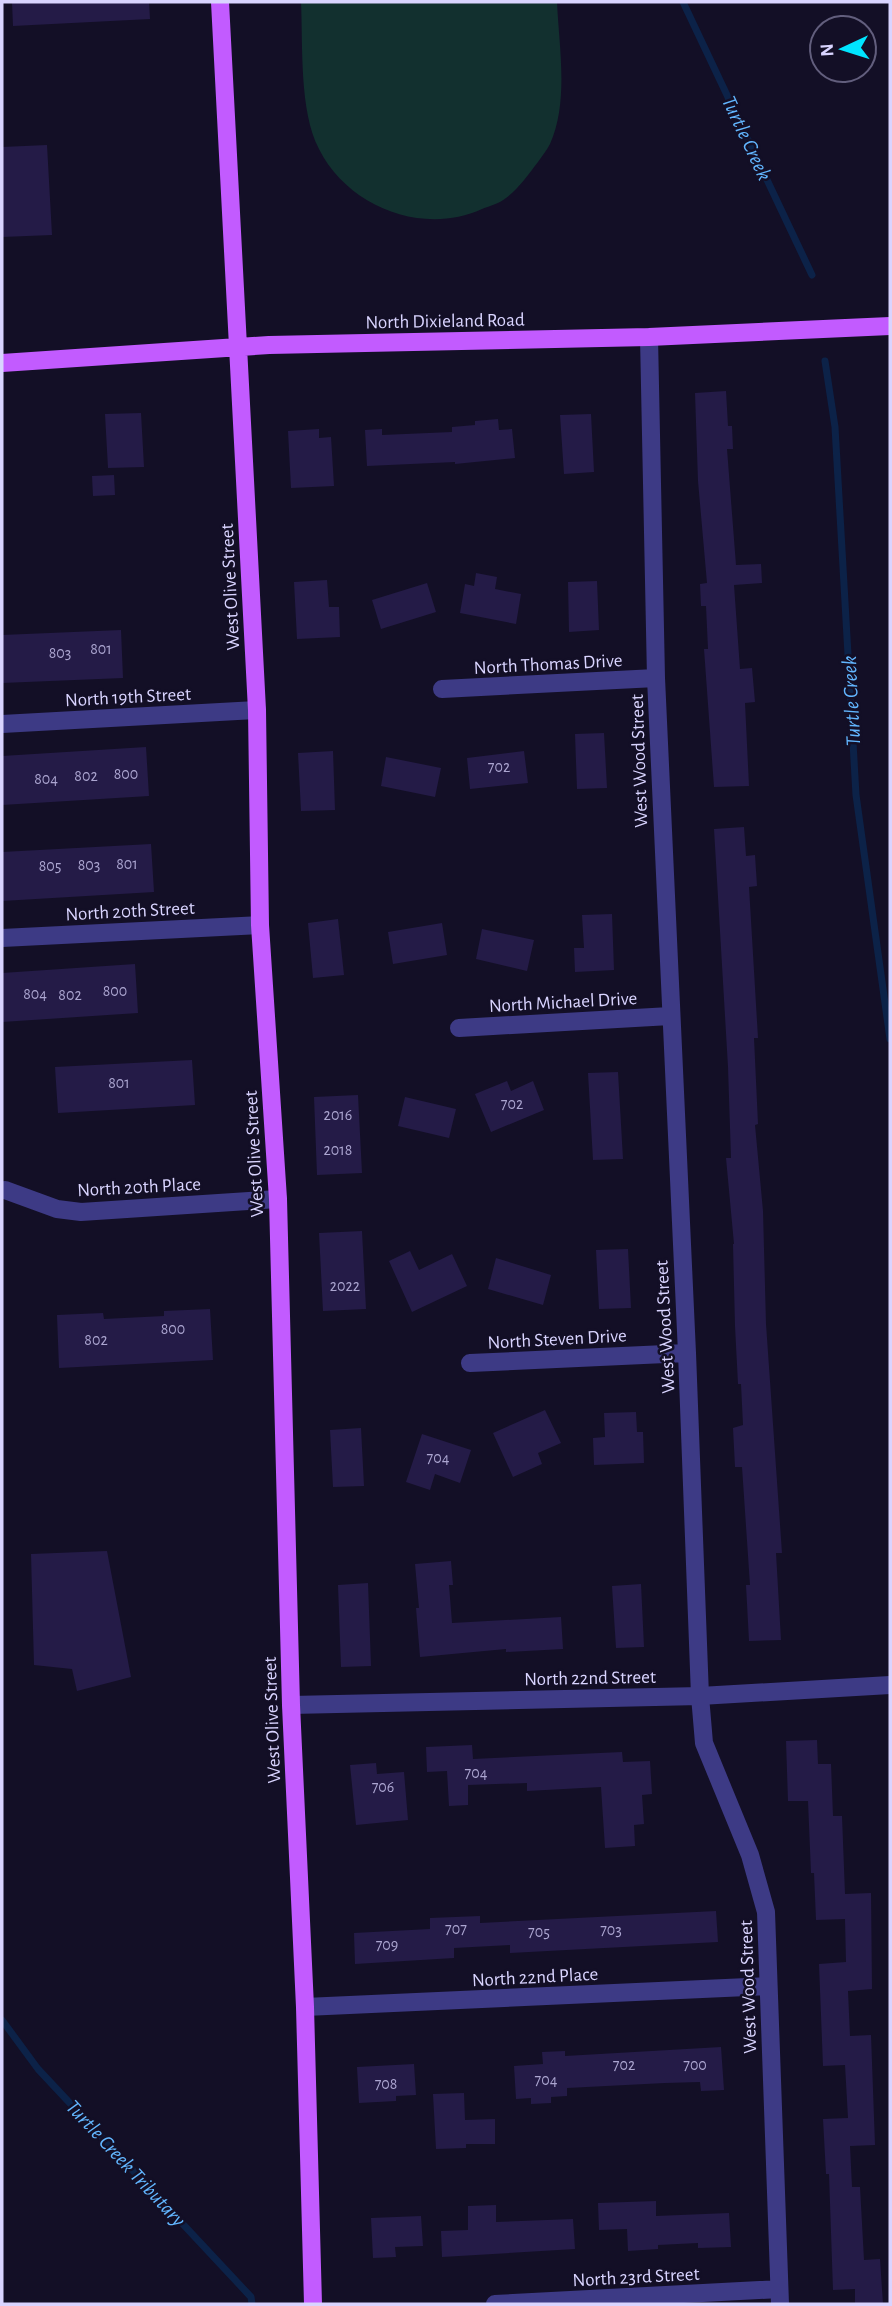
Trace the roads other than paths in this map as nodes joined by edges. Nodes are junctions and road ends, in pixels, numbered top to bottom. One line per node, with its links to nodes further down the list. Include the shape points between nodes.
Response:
1 (220, 2): 4 (main road, West Olive Street)
2 (890, 326): 3 (main road, North Dixieland Road)
3 (649, 337): 4 (main road, North Dixieland Road); 6 (street, West Wood Street)
4 (238, 347): 5 (main road, North Dixieland Road); 8 (main road, West Olive Street)
5 (2, 363)
6 (656, 678): 7 (street, North Thomas Drive); 12 (street, West Wood Street)
7 (442, 689)
8 (257, 710): 9 (street, North 19th Street); 10 (main road, West Olive Street)
9 (2, 724)
10 (260, 925): 11 (street, North 20th Street); 15 (main road, West Olive Street)
11 (2, 938)
12 (670, 1016): 13 (street, North Michael Drive); 16 (street, West Wood Street)
13 (459, 1028)
14 (5, 1190): 15 (street, North 20th Place, via 57,1209 81,1212)
15 (278, 1199): 20 (main road, West Olive Street)
16 (687, 1353): 17 (street, North Steven Drive); 19 (street, West Wood Street)
17 (470, 1363)
18 (890, 1685): 19 (street, North 22nd Street)
19 (700, 1696): 20 (street, North 22nd Street); 21 (street, West Wood Street, via 704,1743 750,1854 766,1912)
20 (291, 1705): 22 (main road, West Olive Street)
21 (768, 1986): 22 (street, North 22nd Place); 23 (street, West Wood Street)
22 (305, 2007): 24 (main road, West Olive Street)
23 (780, 2297): 25 (street, North 23rd Street)
24 (313, 2304)
25 (495, 2304)

